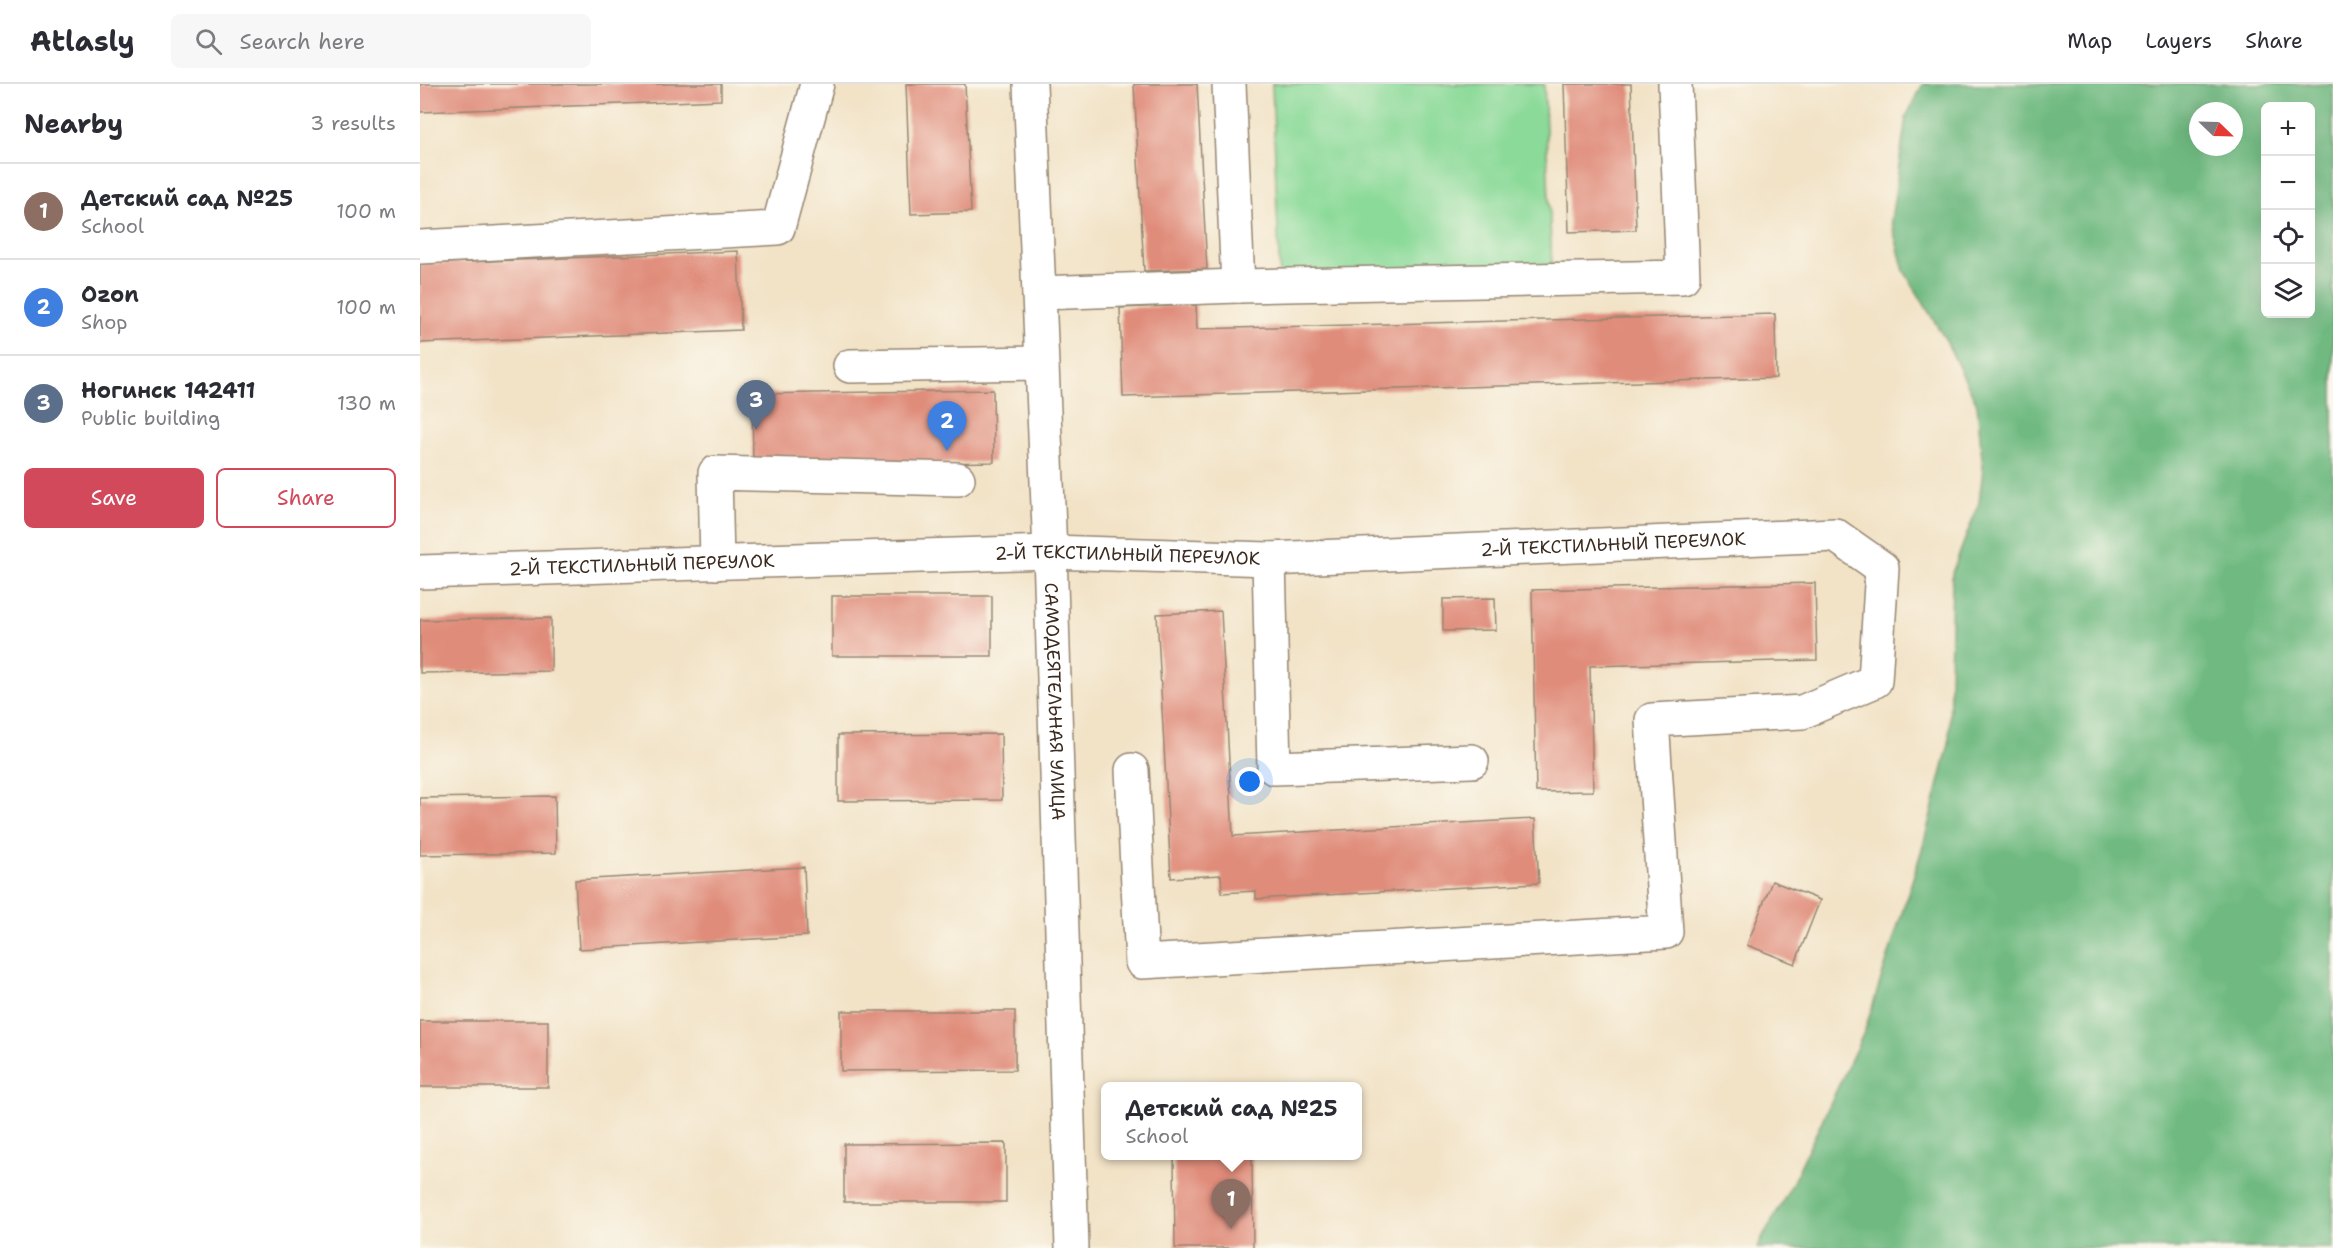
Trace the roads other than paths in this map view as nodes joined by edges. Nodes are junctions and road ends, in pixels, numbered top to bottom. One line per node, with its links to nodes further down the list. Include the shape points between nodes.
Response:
1 (817, 84): 5 (street, via 778,228)
2 (1030, 84): 7 (street, САМОДЕЯТЕЛЬНАЯ УЛИЦА)
3 (1229, 84): 6 (street)
4 (1675, 84): 6 (street, via 1683,277)
5 (420, 247)
6 (1238, 286): 7 (street)
7 (1038, 293): 8 (street, САМОДЕЯТЕЛЬНАЯ УЛИЦА)
8 (1041, 363): 9 (street); 11 (street, САМОДЕЯТЕЛЬНАЯ УЛИЦА)
9 (850, 366)
10 (958, 479): 13 (street, via 715,472)
11 (1050, 552): 12 (street, 2-Й ТЕКСТИЛЬНЫЙ ПЕРЕУЛОК); 13 (street, 2-Й ТЕКСТИЛЬНЫЙ ПЕРЕУЛОК); 17 (street, САМОДЕЯТЕЛЬНАЯ УЛИЦА)
12 (1269, 558): 15 (street, via 1274,768); 16 (street, 2-Й ТЕКСТИЛЬНЫЙ ПЕРЕУЛОК, via 1835,535 1882,568 1875,681 1802,712 1653,720 1666,932 1143,962)
13 (717, 563): 14 (street, 2-Й ТЕКСТИЛЬНЫЙ ПЕРЕУЛОК)
14 (420, 572)
15 (1472, 761)
16 (1132, 770)
17 (1072, 1248)

